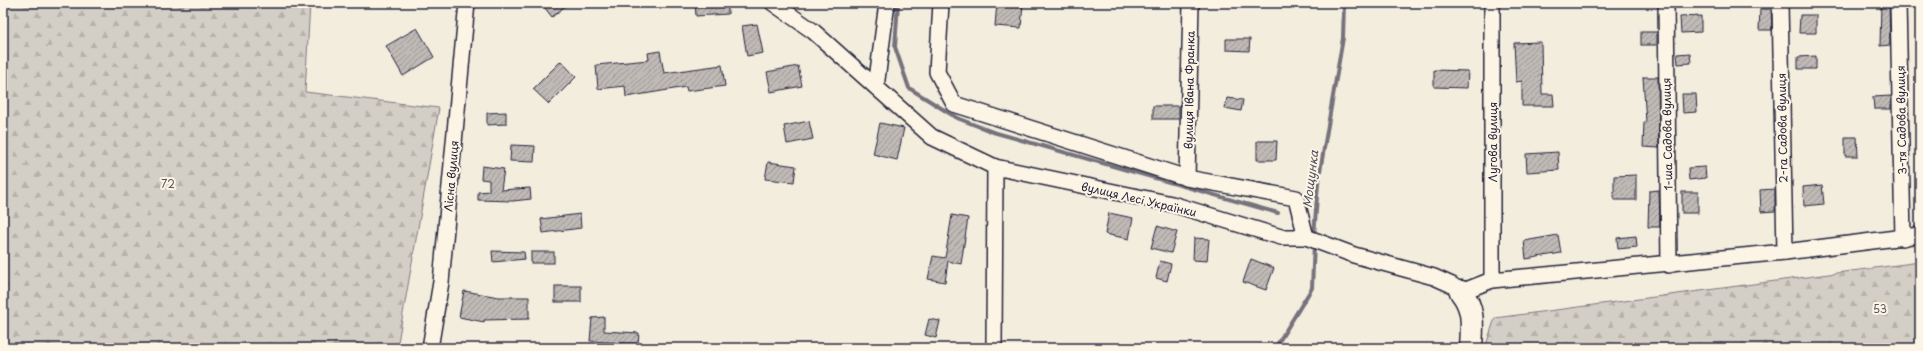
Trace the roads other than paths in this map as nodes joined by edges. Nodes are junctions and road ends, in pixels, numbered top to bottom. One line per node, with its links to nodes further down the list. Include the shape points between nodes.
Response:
1 (467, 3): 20 (street, Лісна вулиця, via 441,282)
2 (773, 3): 10 (street, вулиця Лесі Українки, via 813,31)
3 (887, 3): 10 (street)
4 (941, 3): 12 (street, via 938,72 954,104)
5 (1191, 3): 12 (street, вулиця Івана Франка)
6 (1492, 3): 18 (street, Лугова вулиця)
7 (1666, 3): 17 (street, 1-ша Садова вулиця)
8 (1780, 3): 16 (street, 2-га Садова вулиця)
9 (1898, 3): 15 (street, 3-тя Садова вулиця)
10 (876, 87): 11 (street, вулиця Лесі Українки, via 932,138)
11 (995, 167): 14 (street, вулиця Лесі Українки, via 1172,204 1281,237); 21 (street)
12 (1187, 178): 14 (street, via 1296,198)
13 (1920, 235): 15 (street)
14 (1306, 237): 19 (street, вулиця Лесі Українки, via 1354,255 1434,277)
15 (1903, 238): 16 (street)
16 (1785, 252): 17 (street)
17 (1669, 264): 18 (street)
18 (1492, 280): 19 (street)
19 (1461, 292): 22 (street, via 1468,300 1472,311)
20 (430, 348)
21 (994, 348)
22 (1471, 348)

